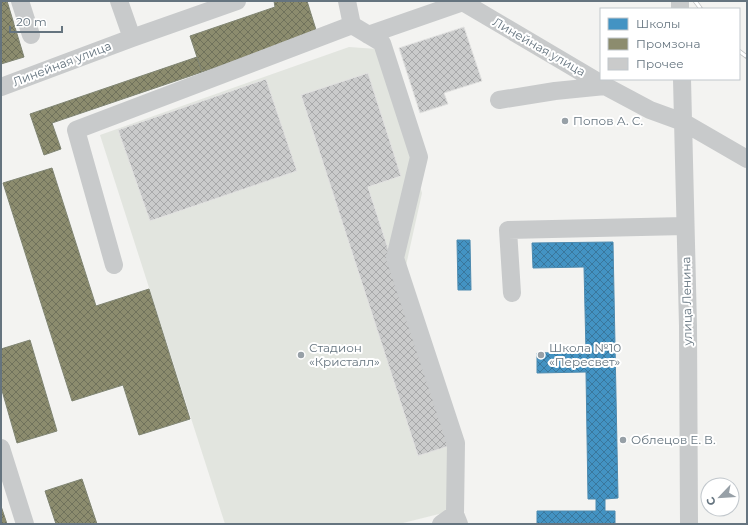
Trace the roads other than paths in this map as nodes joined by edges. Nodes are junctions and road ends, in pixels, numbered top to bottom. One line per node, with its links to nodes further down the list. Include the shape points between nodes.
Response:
1 (20, 1): 7 (street)
2 (119, 1): 9 (street)
3 (237, 1): 9 (street, Линейная улица)
4 (347, 1): 6 (street)
5 (462, 2): 8 (street); 11 (street, Линейная улица)
6 (352, 25): 8 (street); 17 (street, via 76,130)
7 (31, 35)
8 (368, 35): 20 (street, via 382,43 419,157 395,258 456,443)
9 (132, 38): 12 (street, Линейная улица)
10 (682, 80): 14 (street, улица Ленина)
11 (605, 86): 13 (street); 14 (street, Линейная улица, via 650,110)
12 (1, 87)
13 (500, 100)
14 (683, 122): 15 (street, Линейная улица); 16 (street, улица Ленина)
15 (747, 159)
16 (686, 226): 18 (street, via 508,230); 22 (street, улица Ленина)
17 (114, 266)
18 (512, 293)
19 (1, 448): 21 (street)
20 (452, 521)
21 (25, 524)
22 (689, 524)

